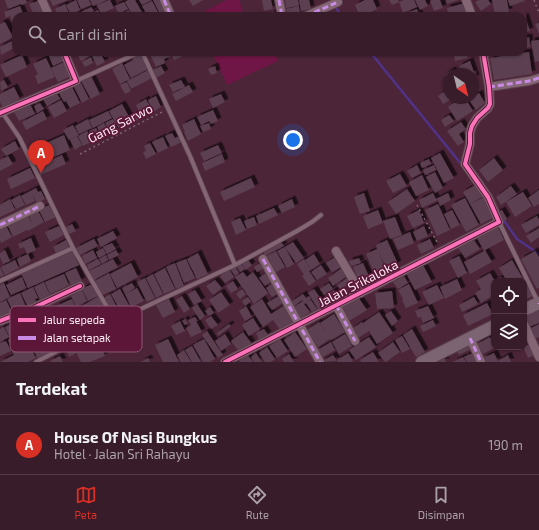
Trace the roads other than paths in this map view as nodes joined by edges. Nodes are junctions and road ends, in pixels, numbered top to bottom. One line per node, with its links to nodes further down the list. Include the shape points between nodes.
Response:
1 (42, 0): 6 (street)
2 (164, 0): 7 (street)
3 (279, 0): 8 (street)
4 (466, 0): 10 (street)
5 (341, 1): 9 (street)
6 (47, 12)
7 (169, 12)
8 (281, 12)
9 (315, 12)
10 (470, 12)
11 (66, 56): 16 (street)
12 (132, 56): 16 (lane)
13 (143, 56): 26 (lane, via 190,156)
14 (484, 56): 17 (street)
15 (539, 78): 17 (street)
16 (76, 82): 18 (street)
17 (489, 87): 21 (street, via 490,104 472,126 465,164 488,197)
18 (1, 111): 23 (lane, via 19,137)
19 (40, 206): 22 (street)
20 (321, 215): 26 (lane)
21 (499, 222): 29 (street, Jalan Srikaloka); 30 (lane)
22 (0, 225)
23 (73, 248): 27 (lane); 33 (lane)
24 (336, 251): 29 (street)
25 (263, 259): 38 (street)
26 (236, 265): 34 (lane)
27 (0, 281)
28 (80, 286): 32 (street)
29 (361, 293): 31 (street, Jalan Srikaloka)
30 (539, 303): 35 (street)
31 (336, 305): 38 (street, Jalan Srikaloka); 42 (street)
32 (37, 306)
33 (106, 306)
34 (142, 308)
35 (527, 309)
36 (10, 318): 37 (street)
37 (0, 322)
38 (300, 324): 46 (street, Jalan Srikaloka); 47 (street)
39 (491, 328): 41 (street)
40 (527, 331): 44 (street)
41 (470, 338): 48 (street); 49 (street)
42 (355, 341)
43 (55, 352): 45 (lane)
44 (539, 357)
45 (36, 362)
46 (225, 362)
47 (320, 362)
48 (422, 362)
49 (481, 362)

